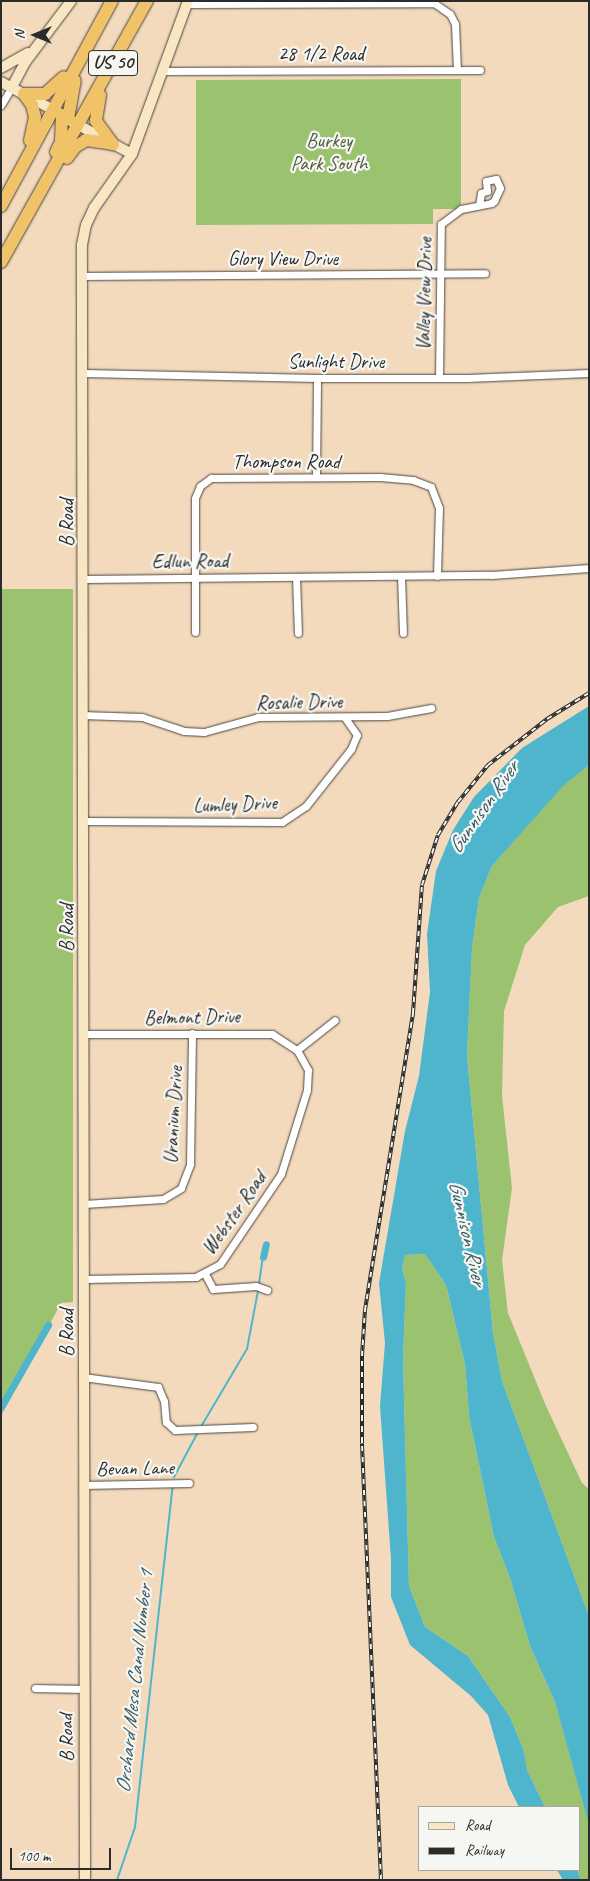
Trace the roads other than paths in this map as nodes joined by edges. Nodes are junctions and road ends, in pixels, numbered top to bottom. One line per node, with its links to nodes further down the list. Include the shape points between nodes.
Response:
1 (72, 1): 7 (street)
2 (112, 1): 6 (highway, US 50)
3 (147, 1): 5 (highway, US 50)
4 (188, 2): 9 (street, B Road); 10 (street, via 434,3 450,14 455,24)
5 (134, 27): 16 (highway, US 50); 17 (highway, via 96,106 97,126)
6 (95, 32): 14 (highway, via 55,89 39,95); 16 (highway, US 50); 16 (highway, via 71,90)
7 (38, 44): 8 (street, via 22,59); 13 (street)
8 (1, 68)
9 (163, 70): 10 (street, 28 1/2 Road); 18 (street, B Road)
10 (456, 70): 11 (street, 28 1/2 Road)
11 (480, 70)
12 (1, 82): 13 (street)
13 (12, 87): 14 (street); 15 (street)
14 (24, 94): 16 (street); 21 (highway, via 32,105 35,129)
15 (1, 105)
16 (65, 117): 17 (street); 19 (highway, US 50); 19 (highway, via 61,142); 21 (highway, US 50)
17 (113, 144): 18 (street); 19 (highway, via 91,139 78,144)
18 (132, 154): 25 (street, B Road, via 89,217 82,244)
19 (45, 184): 22 (highway, US 50)
20 (479, 205): 24 (street, Valley View Drive, via 461,209 441,224)
21 (1, 206)
22 (1, 262)
23 (485, 273): 24 (street, Glory View Drive)
24 (440, 274): 25 (street, Glory View Drive); 29 (street, Valley View Drive)
25 (82, 276): 26 (street, B Road)
26 (84, 373): 28 (street, Sunlight Drive); 36 (street, B Road)
27 (589, 373): 29 (street, Sunlight Drive)
28 (316, 378): 29 (street, Sunlight Drive); 30 (street)
29 (439, 378)
30 (316, 476): 32 (street, Thompson Road, via 211,478 200,486 195,498); 34 (street, Thompson Road, via 413,480 431,487 439,508)
31 (589, 568): 34 (street, Edlun Road)
32 (196, 576): 35 (street, Edlun Road); 36 (street, Edlun Road); 37 (street, Thompson Road)
33 (401, 576): 34 (street, Edlun Road); 35 (street, Edlun Road); 39 (street)
34 (437, 576)
35 (296, 577): 38 (street)
36 (84, 578): 41 (street, B Road)
37 (196, 632)
38 (298, 633)
39 (403, 633)
40 (431, 708): 42 (street, Rosalie Drive, via 388,716)
41 (82, 715): 42 (street, Rosalie Drive, via 142,716 184,731 204,732 258,717); 43 (street, B Road)
42 (345, 718): 43 (street, Lumley Drive, via 356,734 351,749 306,806 282,822)
43 (84, 821): 46 (street, B Road)
44 (335, 1020): 47 (street)
45 (192, 1033): 46 (street, Belmont Drive); 47 (street, Belmont Drive, via 272,1034); 48 (street, Uranium Drive, via 190,1164 181,1188 163,1199)
46 (82, 1034): 48 (street, B Road)
47 (296, 1050): 49 (street, Webster Road, via 308,1070 307,1090 281,1174 220,1264)
48 (84, 1204): 50 (street, B Road)
49 (205, 1274): 50 (street, Webster Road); 51 (street, via 213,1289 256,1286)
50 (84, 1279): 52 (street, B Road)
51 (266, 1290)
52 (83, 1377): 53 (street, via 158,1387 164,1400 166,1422 175,1430); 55 (street, B Road)
53 (253, 1427)
54 (189, 1483): 55 (street, Bevan Lane)
55 (82, 1485): 57 (street, B Road)
56 (35, 1688): 57 (street)
57 (83, 1689): 58 (street, B Road)
58 (85, 1880)

